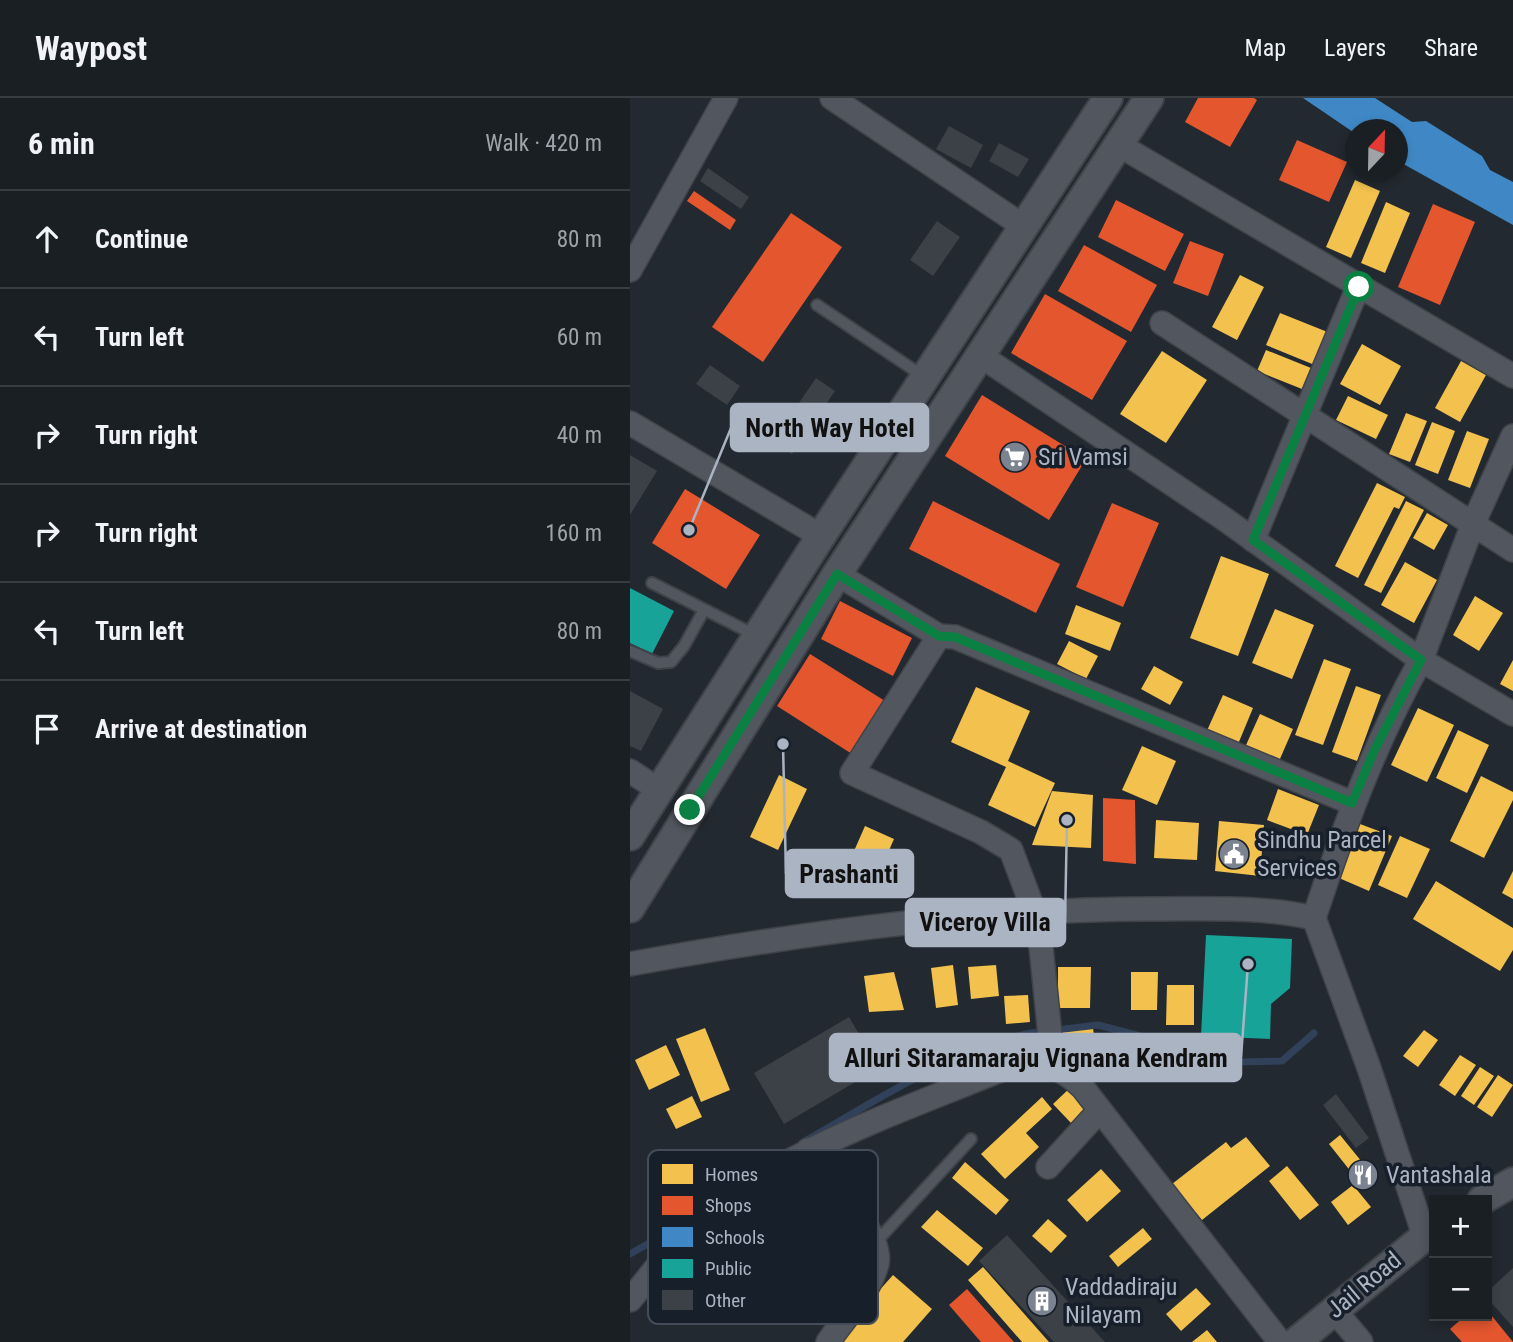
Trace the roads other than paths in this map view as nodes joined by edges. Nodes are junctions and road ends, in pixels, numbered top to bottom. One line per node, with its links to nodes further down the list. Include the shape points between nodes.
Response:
1 (726, 98): 7 (street)
2 (1108, 98): 6 (street)
3 (1150, 98): 5 (street)
4 (846, 102): 6 (street)
5 (1119, 145): 8 (street); 11 (street)
6 (1023, 226): 13 (street)
7 (630, 270)
8 (1359, 287): 12 (street); 14 (street)
9 (817, 305): 13 (lane)
10 (1162, 323): 14 (street)
11 (981, 356): 19 (street); 21 (street)
12 (1513, 376)
13 (925, 377): 18 (street)
14 (1303, 415): 17 (street); 19 (street)
15 (630, 423): 18 (street)
16 (1513, 436): 17 (street)
17 (1474, 524): 20 (street); 27 (street)
18 (821, 536): 25 (street)
19 (1253, 540): 27 (street)
20 (1513, 550)
21 (837, 574): 24 (street); 33 (street)
22 (652, 583): 23 (lane)
23 (704, 610): 25 (lane); 26 (lane, via 671,662 658,663)
24 (939, 636): 31 (street, via 955,637); 34 (street, via 852,773 1003,844 1017,859)
25 (759, 637): 30 (street)
26 (630, 651)
27 (1421, 660): 28 (street); 31 (street)
28 (1513, 714)
29 (630, 771): 30 (street)
30 (659, 790): 32 (street)
31 (1352, 803): 35 (street)
32 (630, 836)
33 (630, 908)
34 (1034, 911): 35 (street, via 1247,909); 36 (street, via 878,925); 37 (street)
35 (1314, 918): 44 (street)
36 (630, 964)
37 (1053, 1065): 38 (street, via 1068,1074); 40 (street, via 1003,1069)
38 (1100, 1110): 41 (street); 51 (street)
39 (971, 1139): 45 (lane)
40 (808, 1150)
41 (1048, 1167)
42 (1511, 1186): 43 (street)
43 (1492, 1195)
44 (1429, 1232): 48 (street, Jail Road)
45 (878, 1240)
46 (648, 1278): 47 (street)
47 (630, 1300)
48 (1334, 1310): 52 (street, Jail Road); 53 (street)
49 (840, 1324): 50 (street)
50 (828, 1342)
51 (1280, 1342)
52 (1296, 1342)
53 (1361, 1342)

